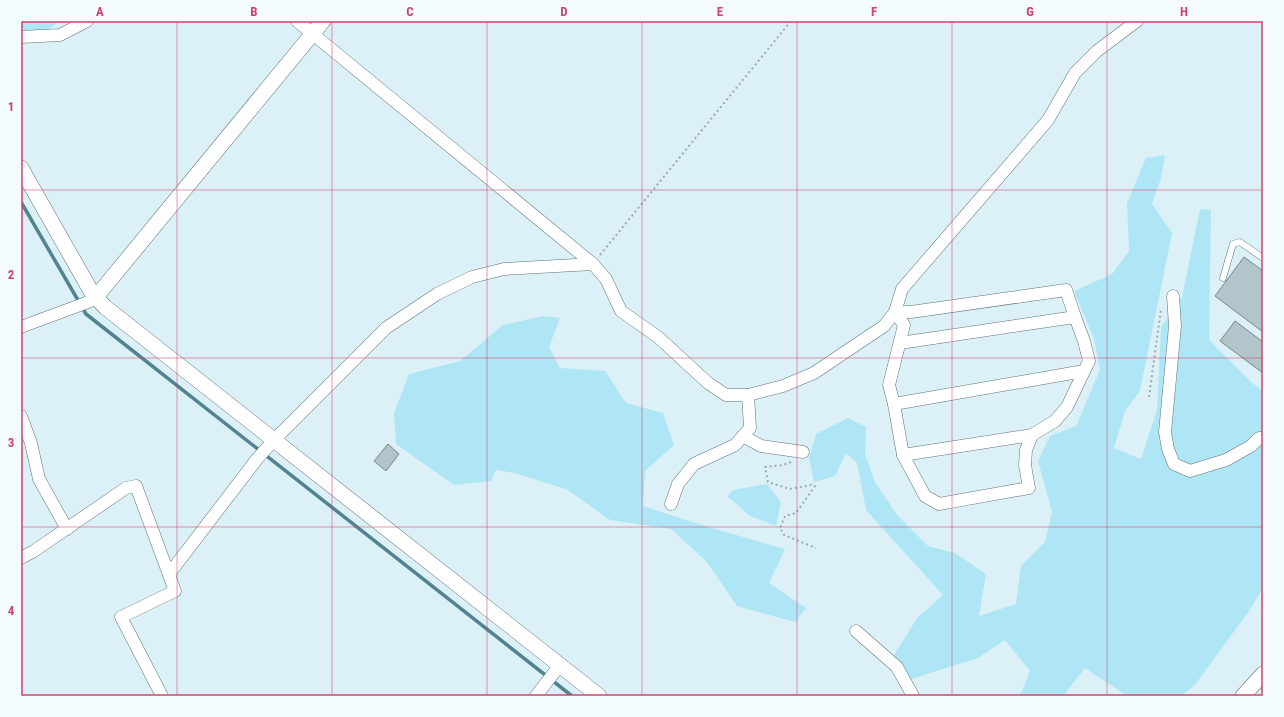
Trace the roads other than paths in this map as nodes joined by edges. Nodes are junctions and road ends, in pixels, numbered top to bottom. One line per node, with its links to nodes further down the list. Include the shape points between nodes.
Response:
1 (87, 21): 6 (street, via 60,35)
2 (297, 21): 5 (street)
3 (323, 21): 5 (street)
4 (1137, 21): 13 (street, via 1097,51 1075,74 1048,120 902,289)
5 (313, 34): 9 (street); 12 (street)
6 (21, 37)
7 (21, 168): 12 (street)
8 (1263, 258): 10 (lane, via 1240,242 1233,244)
9 (593, 264): 18 (street, via 606,279 621,311 658,337 708,383 726,395); 24 (street, via 504,269 472,277 437,294 386,328)
10 (1223, 278)
11 (1173, 296): 23 (street, via 1175,326 1165,432 1174,464 1190,471 1226,460 1251,446 1259,438)
12 (94, 299): 15 (street); 24 (street)
13 (895, 312): 14 (street, via 911,312 1066,290); 16 (street, via 904,325); 18 (street, via 884,326 814,373 783,386)
14 (1075, 317): 16 (street); 17 (street, via 1089,361)
15 (21, 327)
16 (900, 343): 19 (street, via 889,385)
17 (1084, 371): 19 (street); 21 (street, via 1067,407 1055,421)
18 (748, 395): 22 (street, via 750,428)
19 (894, 404): 26 (street)
20 (21, 416): 28 (street, via 31,443 39,479)
21 (1032, 435): 26 (street); 26 (street, via 1026,450 1025,465 1029,488 938,504 925,496)
22 (743, 436): 25 (street, via 761,446); 27 (street, via 735,445 694,464 678,484)
23 (1263, 438)
24 (274, 440): 30 (street); 32 (street)
25 (803, 452)
26 (903, 455)
27 (671, 504)
28 (67, 529): 29 (street); 30 (street, via 126,488 136,486)
29 (21, 558)
30 (169, 574): 35 (street, via 174,591 121,617)
31 (856, 631): 37 (street, via 897,667)
32 (560, 665): 34 (street); 36 (street)
33 (1263, 674): 38 (street)
34 (538, 693)
35 (162, 696)
36 (599, 696)
37 (913, 696)
38 (1244, 696)

